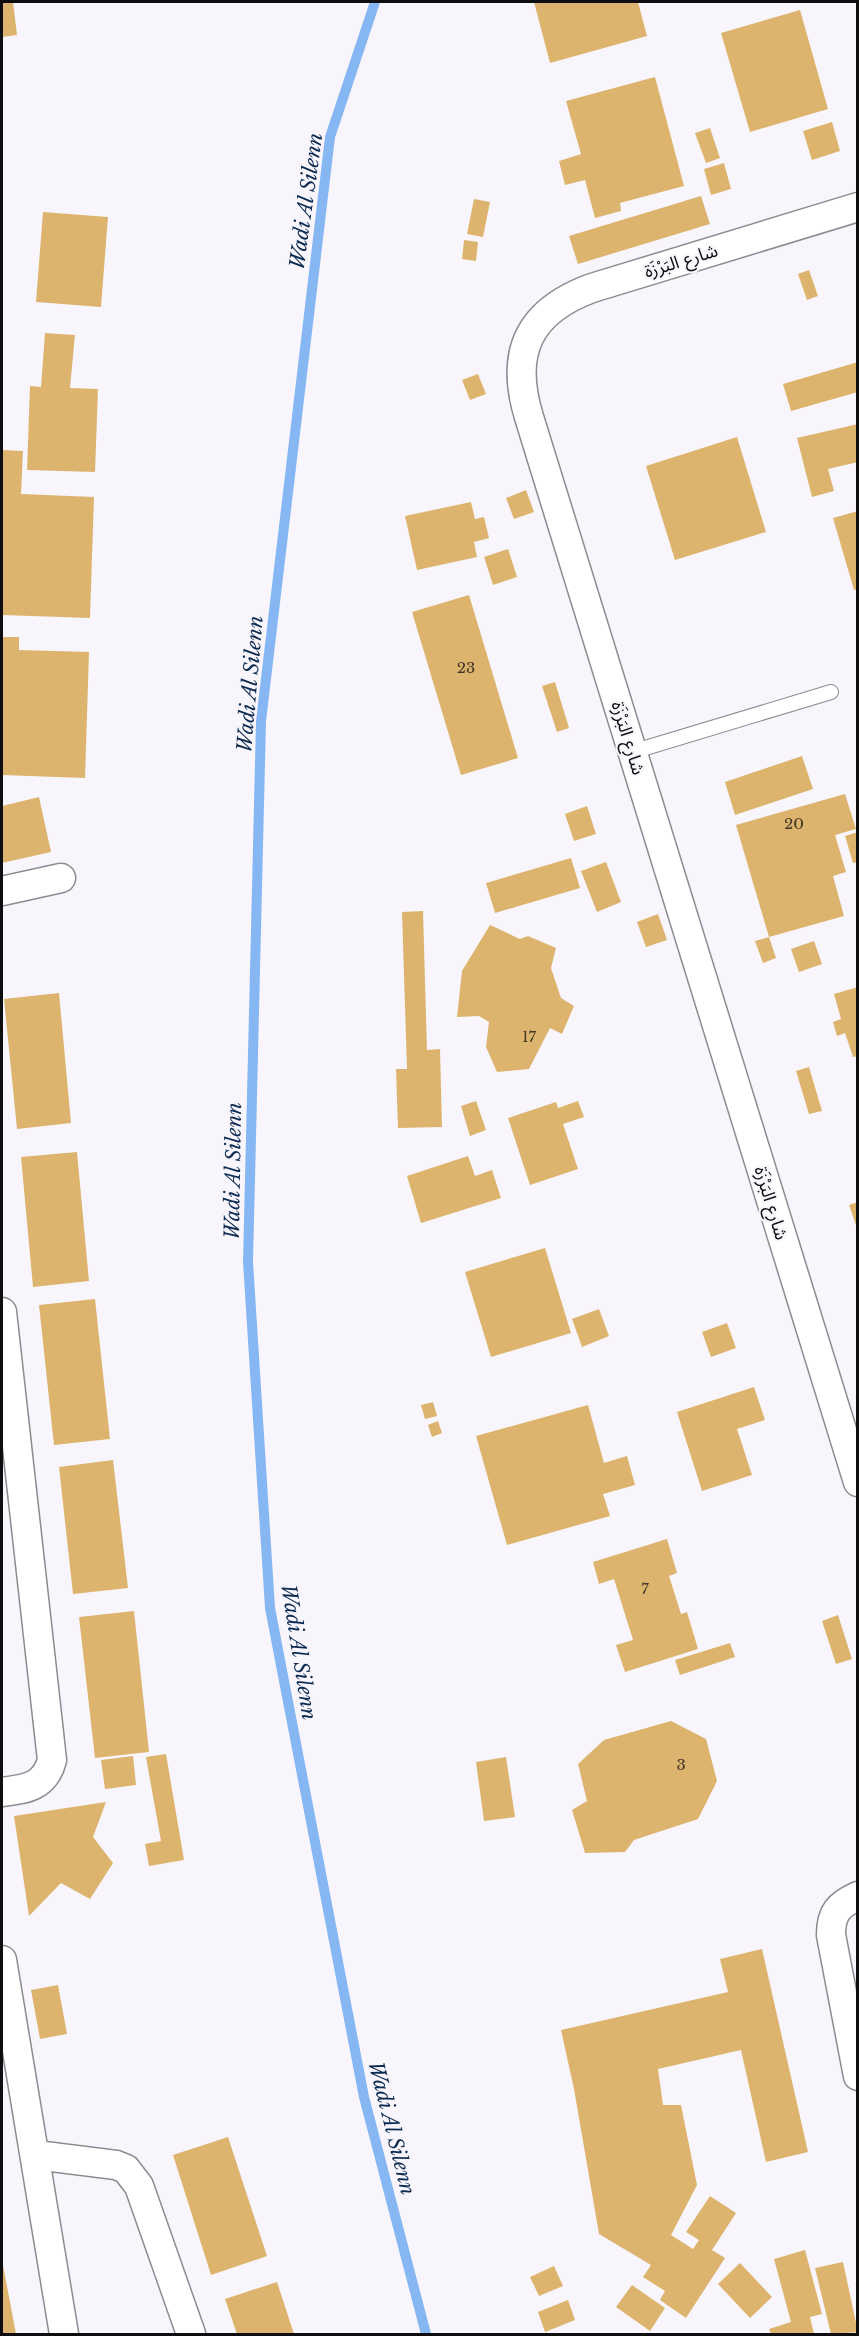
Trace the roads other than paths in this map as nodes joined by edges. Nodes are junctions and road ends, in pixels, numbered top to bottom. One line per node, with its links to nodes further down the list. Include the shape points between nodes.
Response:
1 (858, 207): 3 (street, شارع البَرْزَة, via 577,293 549,309 530,333 521,366 524,400)
2 (831, 692): 3 (lane)
3 (632, 752): 7 (street, شارع البَرْزَة)
4 (61, 878): 5 (street)
5 (2, 891)
6 (2, 1312): 8 (street, via 52,1760 44,1779 36,1785)
7 (858, 1482)
8 (2, 1792)
9 (858, 1896): 11 (street, via 836,1909 831,1920)
10 (2, 1960): 12 (street)
11 (858, 2076)
12 (36, 2155): 13 (street); 14 (street, via 116,2165 132,2175)
13 (64, 2334)
14 (190, 2334)

